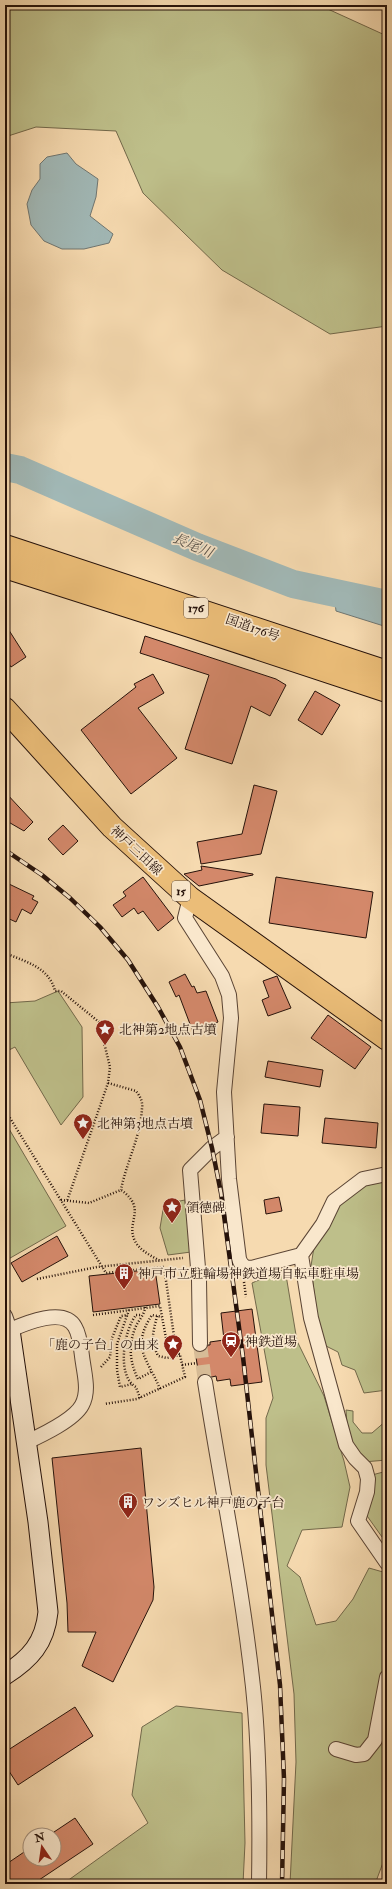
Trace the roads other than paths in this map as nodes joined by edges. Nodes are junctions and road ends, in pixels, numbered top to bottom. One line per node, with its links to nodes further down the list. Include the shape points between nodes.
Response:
1 (5, 546): 3 (main road, 国道176号 / 176)
2 (5, 567): 4 (main road, 国道176号 / 176)
3 (387, 672)
4 (387, 691)
5 (5, 709): 6 (main road, 神戸三田線 / 15, via 112,827)
6 (190, 898): 7 (main road, 神戸三田線 / 15); 8 (street, via 185,918 222,976 229,995 230,1018 224,1092)
7 (387, 1039)
8 (227, 1137): 10 (street, via 229,1179 242,1265 255,1268); 12 (street, via 190,1170 199,1280)
9 (387, 1174): 10 (street, via 363,1179 334,1200 323,1224)
10 (300, 1255): 15 (street, via 311,1318 346,1445 365,1468 368,1479 367,1492 358,1521)
11 (7, 1326): 14 (street); 14 (street, via 47,1318 62,1318 73,1324 79,1339 86,1382 86,1395 82,1406 76,1413)
12 (200, 1344)
13 (205, 1382): 19 (street, via 244,1616 253,1689 258,1770)
14 (27, 1442): 16 (street, via 48,1612 47,1625 35,1649 23,1664)
15 (387, 1563)
16 (5, 1675)
17 (387, 1677): 18 (street, via 375,1740 364,1754 356,1755)
18 (336, 1749)
19 (259, 1884)

